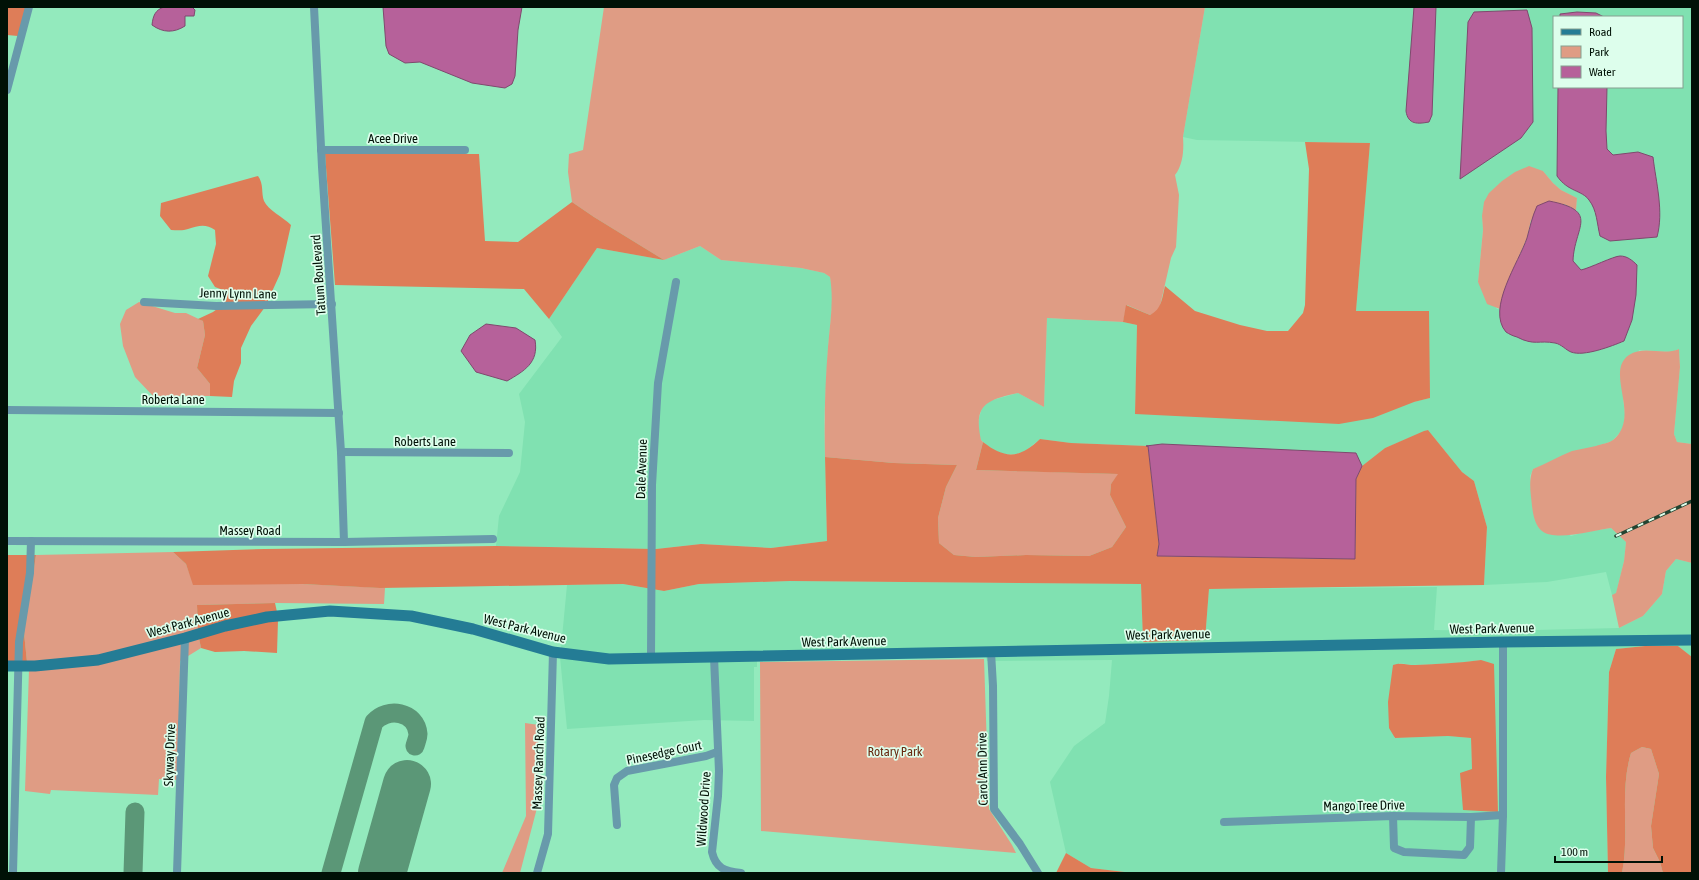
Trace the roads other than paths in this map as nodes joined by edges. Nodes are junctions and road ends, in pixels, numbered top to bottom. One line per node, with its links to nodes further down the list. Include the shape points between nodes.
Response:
1 (29, 7): 3 (street)
2 (314, 7): 4 (street, Tatum Boulevard)
3 (7, 90)
4 (321, 150): 5 (street, Acee Drive); 8 (street, Tatum Boulevard)
5 (465, 150)
6 (676, 282): 23 (street, Dale Avenue, via 658,383 652,485)
7 (144, 302): 8 (street, Jenny Lynn Lane, via 216,306)
8 (332, 304): 10 (street, Tatum Boulevard)
9 (7, 410): 10 (street, Roberta Lane)
10 (339, 413): 11 (street, Tatum Boulevard)
11 (341, 452): 12 (street, Roberts Lane); 16 (street, Tatum Boulevard)
12 (510, 453)
13 (493, 539): 16 (street, Massey Road)
14 (7, 541): 15 (street, Massey Road)
15 (31, 541): 16 (street, Massey Road); 25 (street, via 30,573)
16 (344, 542)
17 (185, 638): 20 (street, West Park Avenue, via 267,617 330,611 411,616 473,629); 25 (street, West Park Avenue, via 98,660); 33 (street, Skyway Drive)
18 (1692, 640): 19 (street, West Park Avenue)
19 (1503, 642): 21 (street, West Park Avenue); 27 (street)
20 (553, 652): 23 (street, West Park Avenue, via 609,659); 34 (street, Massey Ranch Road, via 548,834)
21 (991, 652): 22 (street, West Park Avenue); 36 (street, Carol Ann Drive, via 994,809)
22 (714, 657): 23 (street, West Park Avenue); 26 (street, Wildwood Drive)
23 (651, 658)
24 (7, 666): 25 (street, West Park Avenue)
25 (18, 666): 32 (street)
26 (717, 752): 31 (street, Pinesedge Court, via 627,771 617,778 614,785); 35 (street, Wildwood Drive, via 718,796 712,852 718,866 728,872)
27 (1503, 815): 29 (street, Mango Tree Drive); 37 (street)
28 (1393, 816): 29 (street, Mango Tree Drive); 29 (street, via 1394,848 1404,852 1464,855 1470,846); 30 (street, Mango Tree Drive)
29 (1471, 817)
30 (1224, 822)
31 (617, 825)
32 (13, 873)
33 (177, 873)
34 (536, 873)
35 (741, 873)
36 (1038, 873)
37 (1501, 873)

